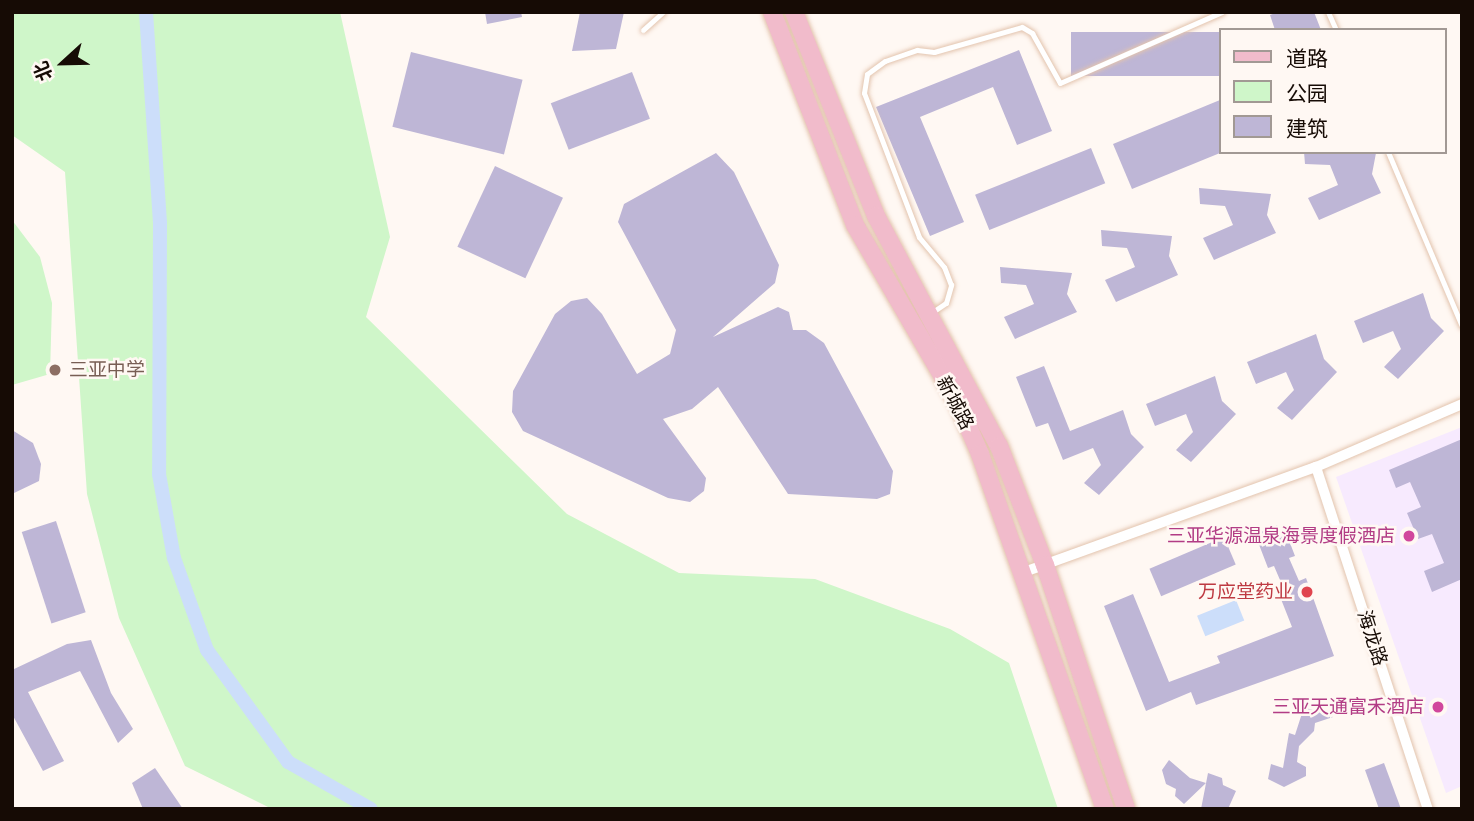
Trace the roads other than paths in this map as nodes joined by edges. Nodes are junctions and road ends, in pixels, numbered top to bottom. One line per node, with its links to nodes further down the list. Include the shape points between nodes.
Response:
1 (663, 12): 7 (lane)
2 (772, 12): 14 (main road, 新城路, via 855,225 957,401)
3 (794, 12): 9 (main road, 新城路, via 876,216)
4 (1222, 12): 9 (lane, via 1060,83 1032,33 1022,27 934,52 918,50 886,61 867,74 864,93 919,237 944,267 951,285 946,303)
5 (1328, 12): 6 (lane)
6 (1335, 28)
7 (643, 30)
8 (1389, 154): 10 (lane)
9 (929, 315): 13 (main road, 新城路, via 999,446)
10 (1462, 326)
11 (1462, 404): 12 (street)
12 (1316, 467): 13 (street); 17 (street, 海龙路)
13 (1045, 565): 14 (street); 16 (main road, 新城路)
14 (1024, 572): 15 (main road, 新城路)
15 (1105, 809)
16 (1126, 809)
17 (1428, 809)

